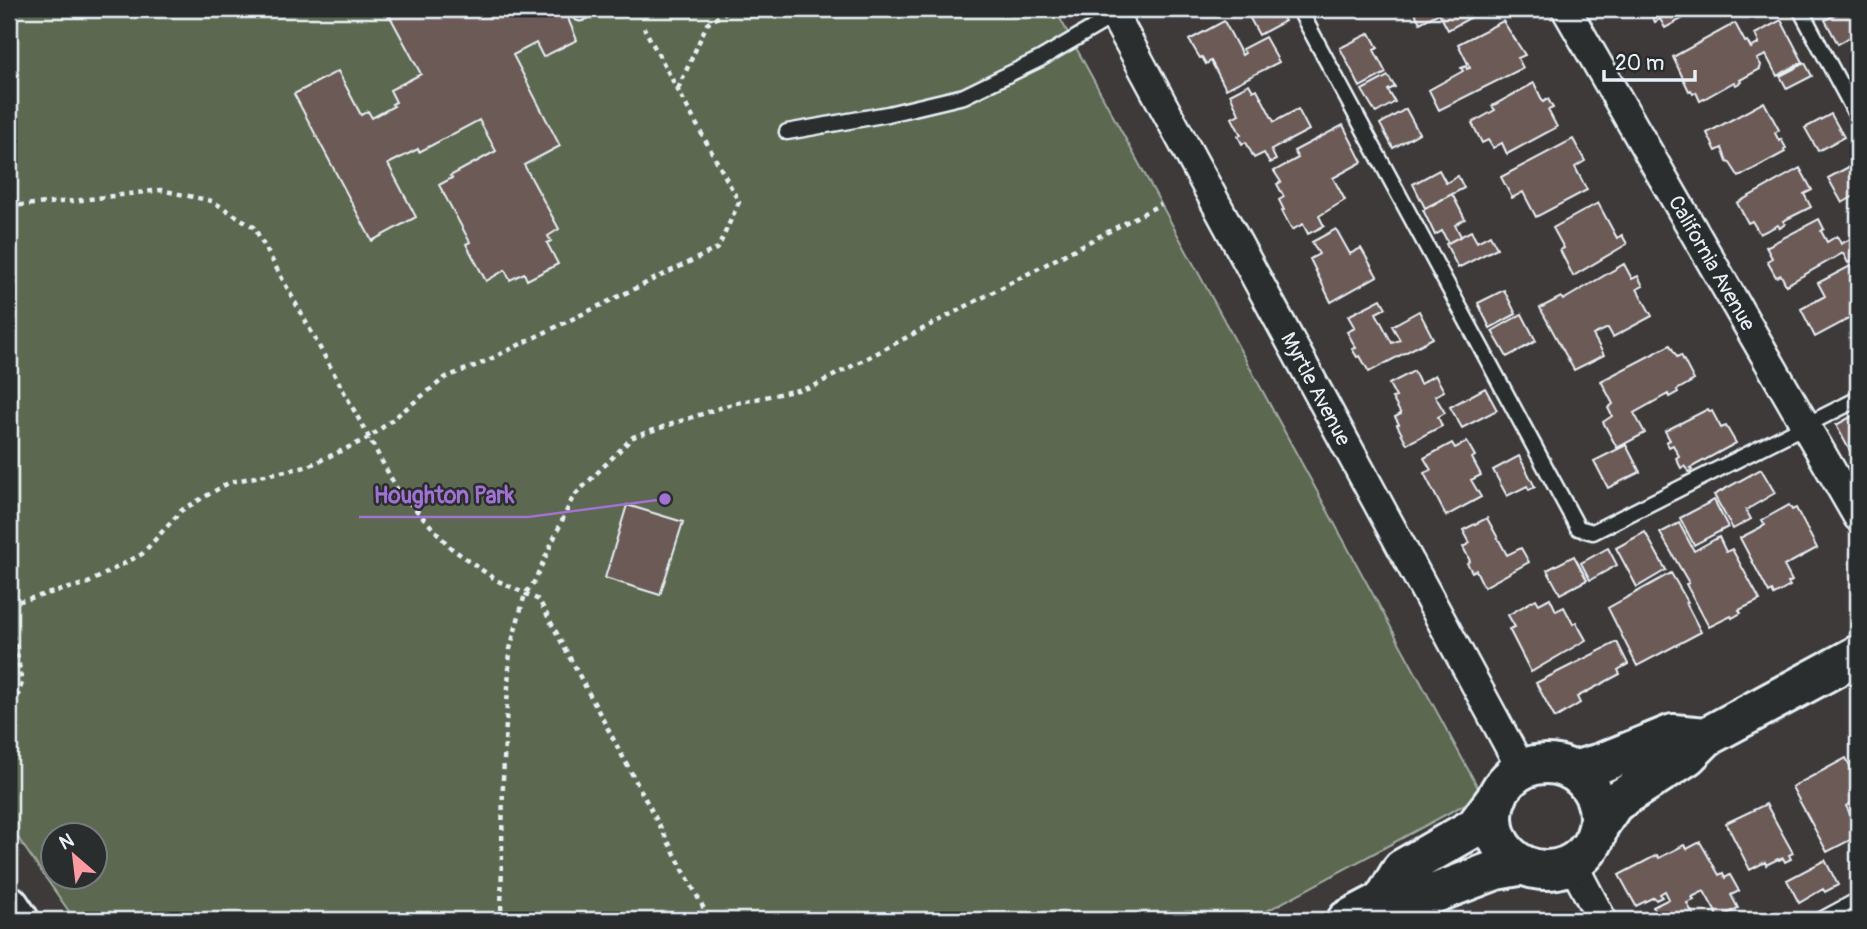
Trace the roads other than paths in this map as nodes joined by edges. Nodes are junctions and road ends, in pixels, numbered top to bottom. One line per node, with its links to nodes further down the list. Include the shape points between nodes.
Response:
1 (577, 9): 2 (lane, via 580,13)
2 (587, 9)
3 (1298, 9): 10 (lane, via 1578,528 1593,532)
4 (1566, 9): 10 (street, California Avenue)
5 (1800, 9): 7 (lane)
6 (1117, 11): 8 (lane, via 1040,59 964,96); 15 (street, Myrtle Avenue)
7 (1858, 117)
8 (787, 132)
9 (1858, 399): 10 (lane)
10 (1807, 427): 11 (street, California Avenue)
11 (1858, 517)
12 (1858, 655): 13 (street)
13 (1706, 737): 14 (street, via 1673,734); 16 (street, via 1687,756 1614,803)
14 (1573, 771): 15 (street, via 1538,764); 16 (street, via 1594,795)
15 (1510, 783): 18 (street, via 1493,811 1497,835 1510,856); 20 (street, via 1475,827 1402,869)
16 (1598, 827): 17 (street, via 1593,841)
17 (1572, 863): 18 (street, via 1557,869); 24 (street)
18 (1524, 865): 20 (street, via 1496,870 1417,900)
19 (1858, 900): 25 (lane)
20 (1383, 901): 23 (street)
21 (9, 905): 22 (street)
22 (19, 920)
23 (1347, 920)
24 (1602, 920)
25 (1821, 920)

